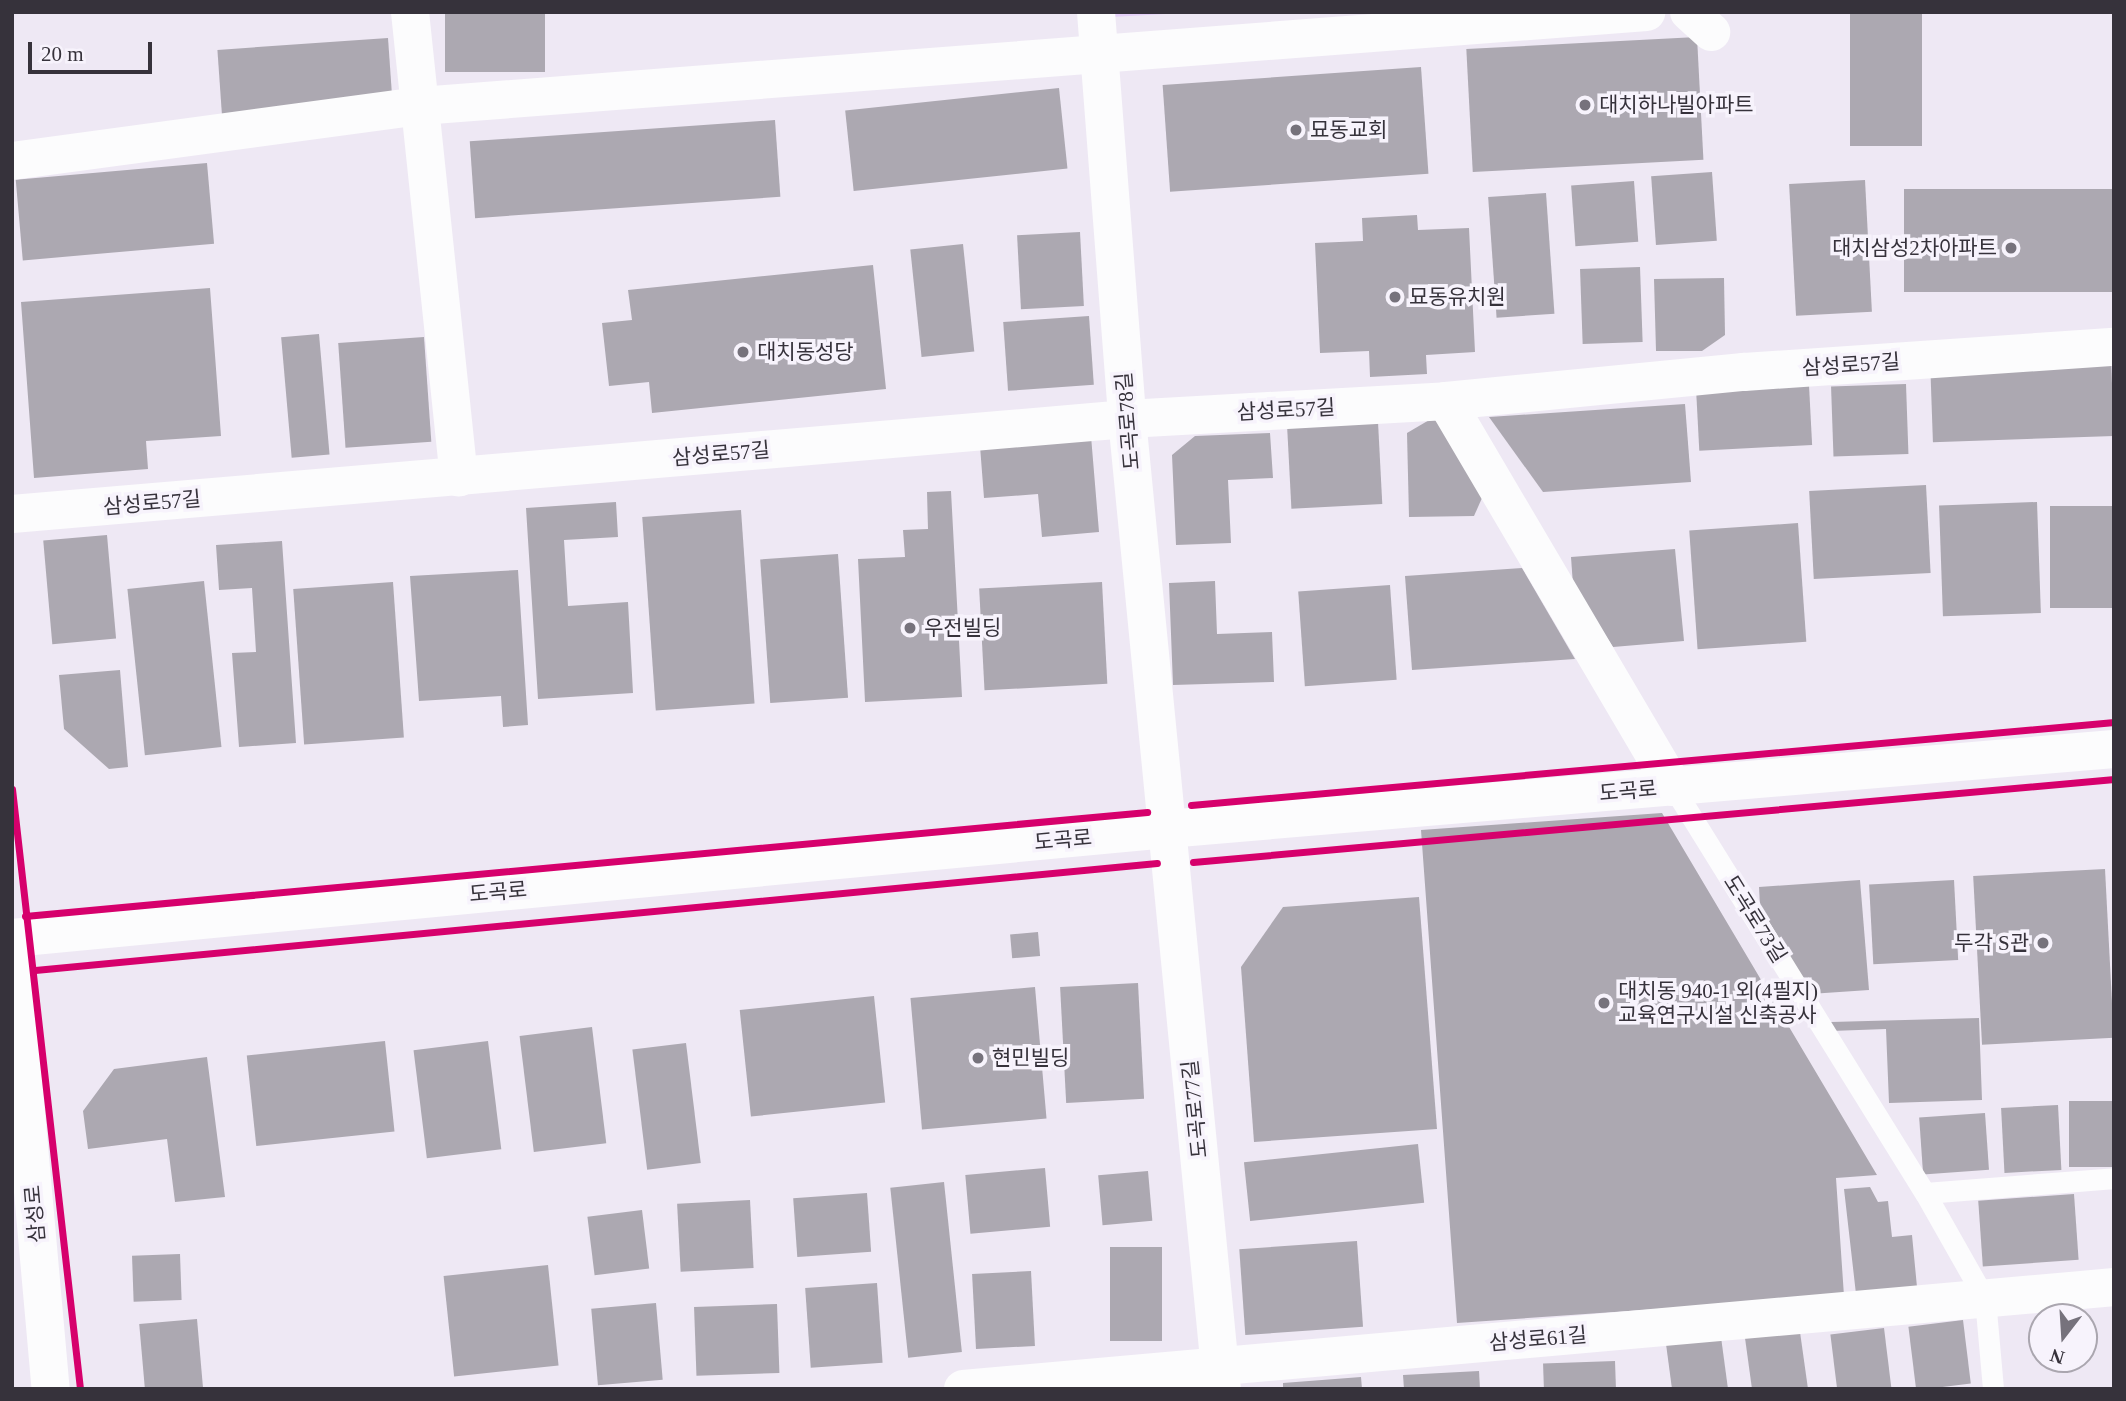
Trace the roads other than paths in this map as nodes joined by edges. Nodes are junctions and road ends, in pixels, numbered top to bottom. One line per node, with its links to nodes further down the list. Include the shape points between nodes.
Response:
1 (410, 12): 5 (street)
2 (1096, 12): 4 (street, 도곡로78길)
3 (1646, 12): 4 (street)
4 (1101, 56): 5 (street); 9 (street, 도곡로78길)
5 (420, 106): 6 (street); 10 (street)
6 (12, 161)
7 (2114, 347): 8 (street, 삼성로57길, via 1744,372)
8 (1446, 401): 9 (street, 삼성로57길); 13 (street)
9 (1127, 419): 10 (street, 삼성로57길); 14 (street, 도곡로78길)
10 (459, 477): 11 (street, 삼성로57길)
11 (12, 514)
12 (2114, 749): 13 (street, 도곡로)
13 (1673, 787): 14 (street, 도곡로); 18 (lane, 도곡로73길)
14 (1167, 829): 15 (street, 도곡로); 21 (street, 도곡로77길)
15 (12, 938)
16 (12, 956): 22 (street, 삼성로)
17 (2114, 1178): 18 (lane)
18 (1925, 1193): 20 (lane, 도곡로73길)
19 (2114, 1287): 20 (street, 삼성로61길)
20 (1985, 1298): 21 (street, 삼성로61길); 24 (lane, 도곡로73길)
21 (1221, 1378): 23 (street, 삼성로61길)
22 (51, 1389)
23 (963, 1389)
24 (1993, 1389)

